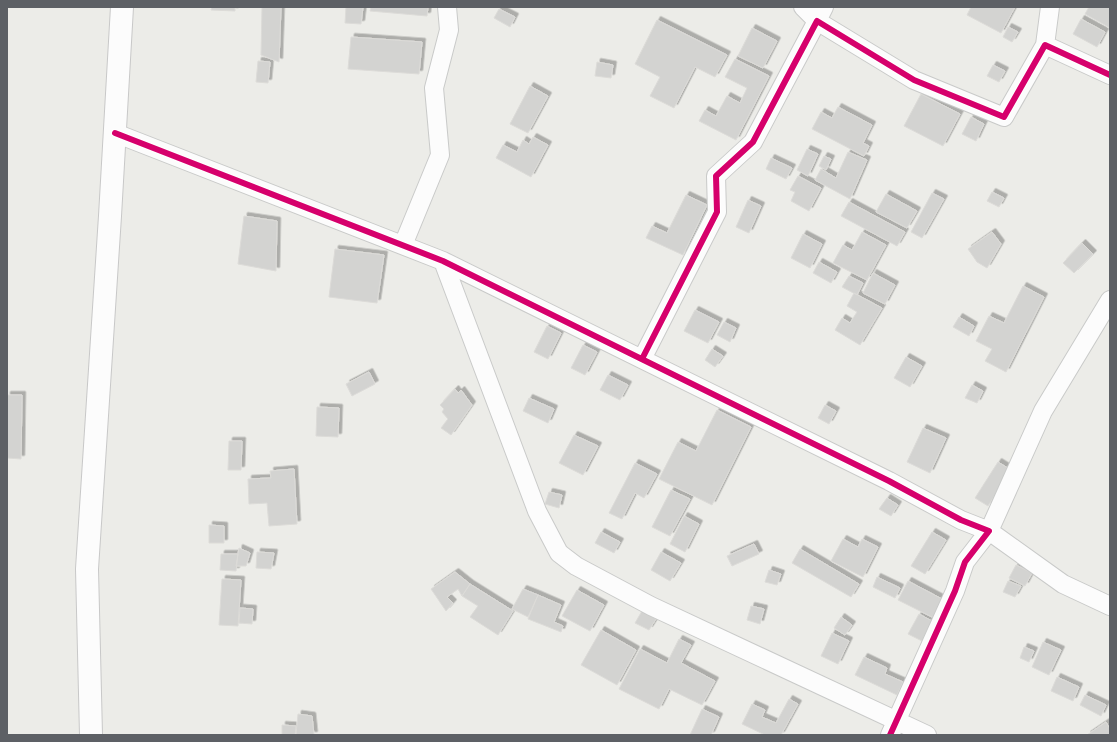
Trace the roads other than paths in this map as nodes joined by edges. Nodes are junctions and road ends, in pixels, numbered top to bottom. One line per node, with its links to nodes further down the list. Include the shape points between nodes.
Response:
1 (122, 7): 8 (street)
2 (447, 7): 9 (street, via 449,30 434,88 440,155)
3 (803, 7): 5 (street)
4 (1050, 7): 6 (street)
5 (821, 14): 6 (street, via 914,80 1004,117); 12 (street, via 753,142 716,176 717,212)
6 (1045, 45): 7 (street)
7 (1110, 75)
8 (115, 133): 9 (street); 16 (street, via 87,569)
9 (403, 245): 10 (street)
10 (443, 261): 12 (street); 15 (street, via 537,511 559,552 576,566 651,606)
11 (1110, 300): 13 (street, via 1043,412)
12 (642, 359): 13 (street, via 889,481 961,520)
13 (989, 531): 14 (street, via 1063,584); 15 (street, via 965,562)
14 (1110, 606)
15 (894, 728): 17 (street)
16 (91, 735)
17 (927, 735)

